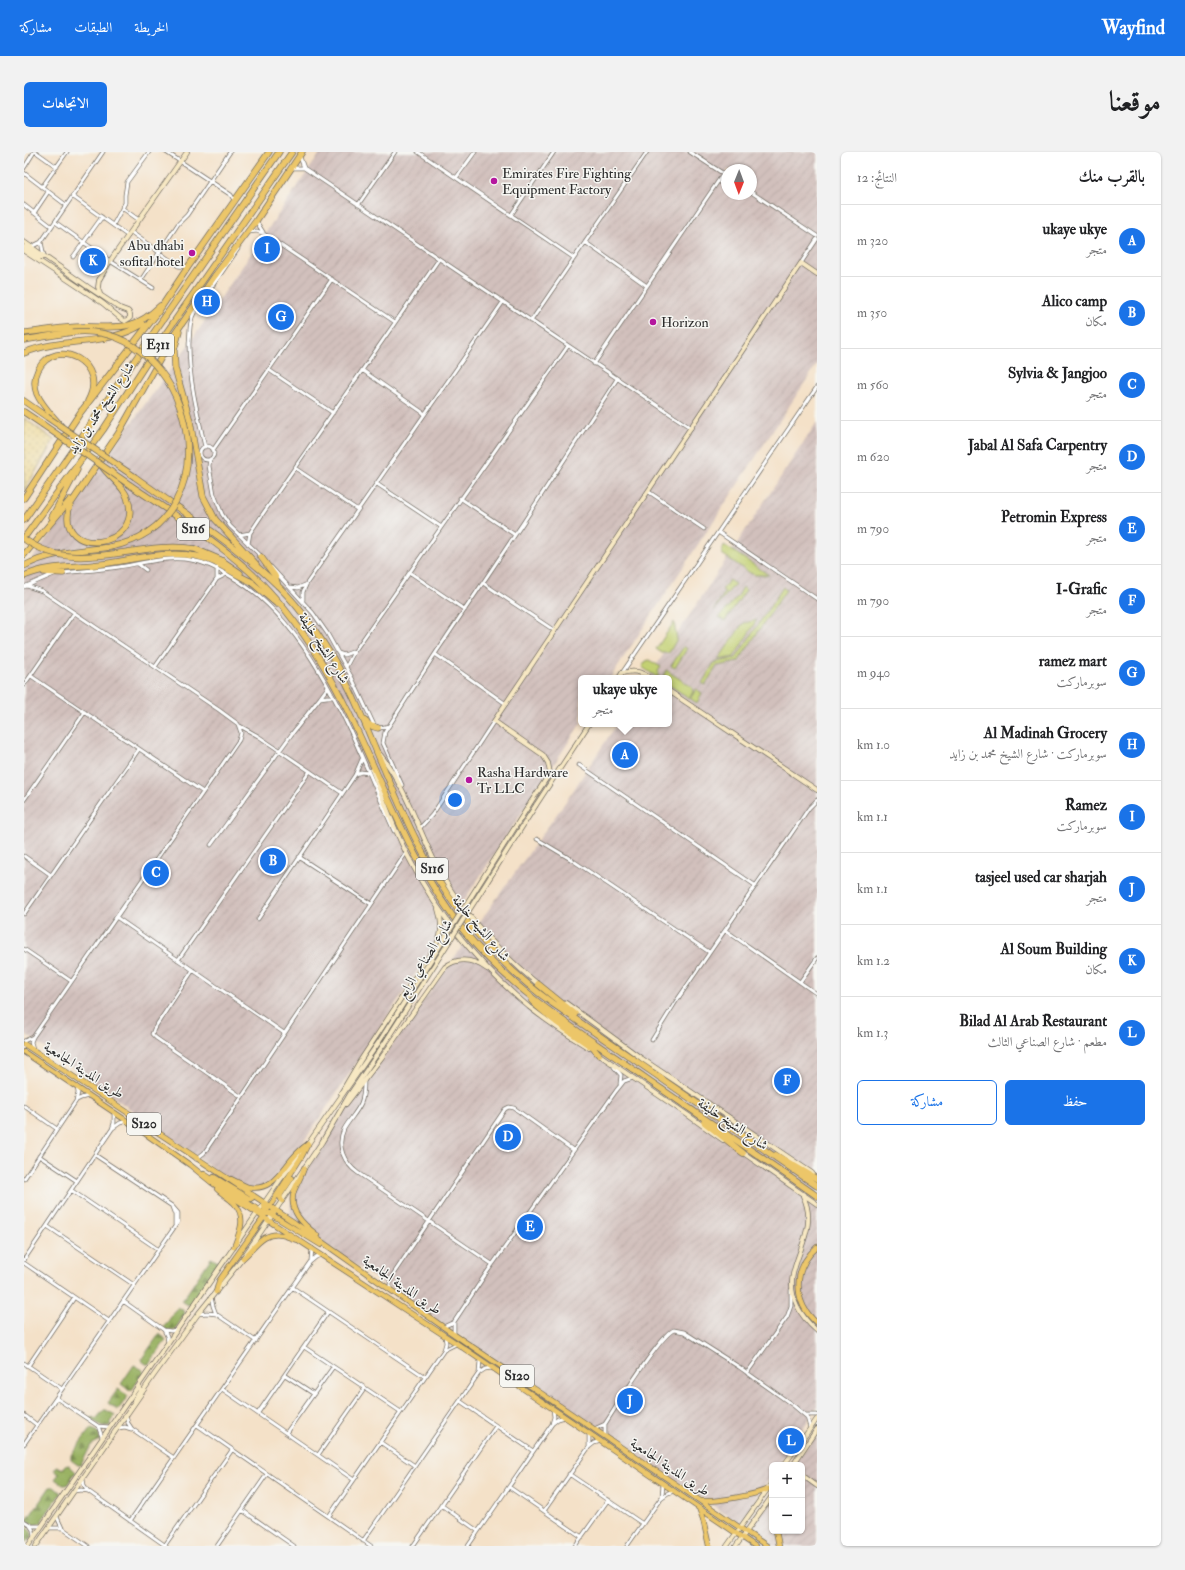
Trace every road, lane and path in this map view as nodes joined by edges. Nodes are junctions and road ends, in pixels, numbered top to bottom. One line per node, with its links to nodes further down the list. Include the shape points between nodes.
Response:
1 (35, 152): 19 (street); 20 (street)
2 (67, 152): 19 (street)
3 (103, 152): 30 (street)
4 (149, 152): 36 (street, via 127,182 126,202)
5 (166, 152): 18 (street)
6 (186, 152): 18 (main road)
7 (230, 152): 27 (street)
8 (269, 152): 32 (highway)
9 (279, 152): 108 (highway, شارع الشيخ محمد بن زايد / E311)
10 (292, 152): 98 (highway, شارع الشيخ محمد بن زايد / E311)
11 (394, 152): 34 (street)
12 (418, 152): 26 (street)
13 (475, 152): 26 (street)
14 (554, 152): 38 (street)
15 (647, 152): 54 (street)
16 (690, 152): 24 (street)
17 (302, 154): 21 (highway); 22 (street)
18 (180, 161): 27 (street); 40 (main road)
19 (57, 167): 28 (street)
20 (24, 168)
21 (292, 168): 22 (street); 41 (highway)
22 (304, 168): 34 (street)
23 (24, 173): 28 (street)
24 (721, 173)
25 (721, 177): 70 (street)
26 (456, 178): 38 (street)
27 (210, 182): 32 (street); 58 (street)
28 (42, 187): 29 (street)
29 (48, 192): 33 (street); 37 (street)
30 (72, 196): 33 (street); 39 (street)
31 (757, 196): 48 (street)
32 (235, 201): 65 (highway)
33 (66, 205): 42 (street)
34 (358, 205): 62 (street)
35 (24, 206): 37 (street)
36 (122, 208): 40 (street); 43 (street)
37 (34, 212): 44 (street)
38 (511, 215): 61 (street)
39 (102, 217): 43 (street); 53 (street)
40 (139, 220): 46 (main road)
41 (256, 221): 45 (highway); 47 (street)
42 (55, 222): 44 (street); 53 (street)
43 (113, 225): 46 (street)
44 (51, 226): 52 (street)
45 (248, 232): 47 (street); 50 (highway)
46 (130, 234): 58 (street); 63 (main road)
47 (264, 234): 67 (street)
48 (817, 236)
49 (817, 239): 64 (street)
50 (242, 240): 79 (highway); 96 (street, via 192,318 190,327 190,380)
51 (24, 242): 56 (main road)
52 (41, 242): 56 (street); 59 (street)
53 (84, 242): 60 (street); 63 (street)
54 (585, 242): 61 (street); 70 (street)
55 (24, 247): 59 (main road, via 39,257)
56 (31, 248): 59 (main road)
57 (24, 251): 73 (main road, via 102,302 122,320 129,320 128,311)
58 (159, 252): 65 (street, via 180,267); 69 (street)
59 (44, 257): 71 (main road)
60 (73, 257)
61 (574, 258): 77 (street)
62 (438, 259): 76 (street); 78 (street)
63 (110, 261): 68 (main road); 69 (street)
64 (801, 263): 66 (main road); 95 (main road)
65 (188, 267): 74 (highway)
66 (817, 274)
67 (332, 279): 78 (street); 85 (street)
68 (99, 280): 71 (main road); 73 (main road)
69 (141, 280): 72 (street)
70 (647, 286): 84 (street)
71 (88, 287): 73 (main road)
72 (152, 288)
73 (101, 294)
74 (169, 295): 75 (highway); 80 (highway, via 150,315 131,325)
75 (166, 301): 83 (highway, via 136,328 109,338 50,345); 91 (highway)
76 (503, 302): 77 (street); 93 (street)
77 (531, 321): 82 (street)
78 (395, 322): 86 (street)
79 (182, 325): 102 (highway, via 118,434); 124 (highway, via 174,350 174,368 190,421 203,496 215,519)
80 (24, 333)
81 (24, 340): 122 (highway, bridge, via 87,331 108,334 127,342 144,354 171,389 186,432 188,455 184,484 166,516 150,531 131,541 110,547 54,555)
82 (568, 346): 84 (street); 106 (street)
83 (24, 353)
84 (594, 364): 87 (street)
85 (269, 370): 92 (street); 97 (street)
86 (362, 370): 92 (street); 93 (street)
87 (617, 379): 95 (street); 114 (street)
88 (817, 386): 111 (street)
89 (24, 401): 94 (highway, S116)
90 (24, 412): 100 (highway, S116, bridge)
91 (80, 413): 94 (highway, via 92,391 91,374 82,361 63,354 48,359 40,366 35,376 36,393); 105 (highway)
92 (333, 413): 101 (street)
93 (425, 414): 103 (street)
94 (49, 415): 124 (highway, شارع الشيخ خليفة / S116, bridge, via 63,428 215,534)
95 (691, 428): 104 (main road)
96 (205, 447): 97 (street); 99 (street, via 201,450 201,456)
97 (213, 450): 99 (street, via 214,455)
98 (82, 459): 115 (highway); 116 (highway, شارع الشيخ محمد بن زايد / E311)
99 (210, 459): 113 (street, via 214,494 219,508)
100 (100, 464): 102 (highway, bridge, via 123,489 129,502 127,522 119,534 101,542 87,542 70,527 70,505); 141 (highway, شارع الشيخ خليفة / S116, bridge, via 230,555 254,576)
101 (296, 468): 107 (street); 112 (street)
102 (89, 476): 115 (highway)
103 (376, 484): 107 (street); 109 (street)
104 (648, 492): 110 (street); 144 (main road)
105 (24, 498)
106 (460, 498): 109 (street); 114 (street)
107 (358, 510): 133 (street)
108 (24, 520)
109 (440, 526): 125 (street)
110 (704, 529)
111 (718, 532): 139 (street); 150 (street)
112 (250, 533): 113 (street); 117 (street)
113 (240, 535): 117 (street)
114 (515, 535): 134 (street)
115 (40, 536): 118 (highway)
116 (24, 538): 132 (highway, bridge, via 47,551 73,557 170,547 195,549 222,560)
117 (248, 544): 119 (street)
118 (24, 555)
119 (261, 557): 136 (highway, via 275,576); 137 (street)
120 (147, 562): 121 (street); 121 (street, via 146,570); 123 (street, via 182,559)
121 (138, 564): 127 (street)
122 (24, 566)
123 (217, 568): 128 (street); 130 (street)
124 (258, 568): 136 (highway, شارع الشيخ خليفة / S116)
125 (408, 572): 142 (street); 145 (street)
126 (33, 573): 127 (highway); 129 (highway); 132 (highway, via 55,567 100,565 183,554 216,563)
127 (63, 573): 131 (street)
128 (227, 574): 130 (street); 154 (street, via 252,591 278,616 302,646)
129 (24, 576)
130 (217, 579): 148 (street)
131 (39, 581): 135 (street); 138 (street)
132 (252, 582): 141 (highway)
133 (307, 583): 137 (street, via 300,588); 140 (street, via 302,592)
134 (483, 583): 142 (street); 144 (street)
135 (26, 586): 138 (street)
136 (278, 586): 160 (highway, شارع الشيخ خليفة / S116, via 302,612 325,645)
137 (291, 587): 140 (street)
138 (42, 591): 143 (street)
139 (817, 599)
140 (303, 600): 146 (street)
141 (283, 608): 169 (highway, شارع الشيخ خليفة / S116, via 325,667)
142 (464, 610): 147 (street)
143 (74, 613): 148 (street); 152 (street)
144 (555, 631): 158 (main road)
145 (354, 652): 146 (street, via 347,655); 149 (street)
146 (338, 653): 149 (street)
147 (435, 654): 158 (street); 163 (street)
148 (155, 667): 162 (street)
149 (346, 667): 165 (street, via 372,723)
150 (622, 673): 151 (main road, via 637,671)
151 (644, 675)
152 (31, 676): 153 (street); 159 (street)
153 (24, 686)
154 (328, 687): 156 (street); 157 (street)
155 (672, 693): 175 (main road)
156 (333, 697): 157 (street); 170 (street)
157 (320, 698): 167 (street)
158 (506, 704): 161 (main road)
159 (85, 712): 166 (street); 178 (street)
160 (362, 718): 165 (highway, via 371,726); 168 (highway, شارع الشيخ خليفة / S116)
161 (494, 721): 181 (street, via 436,809); 224 (main road, شارع الصناعي الرابع, bridge, via 543,755 550,773 379,1042)
162 (240, 726): 167 (street); 176 (street, via 239,740)
163 (388, 726): 165 (street); 180 (street, via 383,743)
164 (587, 727): 226 (main road, شارع الصناعي الرابع, bridge)
165 (378, 728)
166 (139, 749): 176 (street); 188 (street)
167 (279, 750): 172 (street); 183 (street)
168 (377, 751): 180 (main road, via 391,770); 207 (highway, شارع الشيخ خليفة / S116, via 430,866 463,917 493,952 521,979)
169 (367, 752): 184 (main road); 206 (highway, شارع الشيخ خليفة / S116, via 415,856 444,905 485,955)
170 (362, 759): 173 (street); 174 (street)
171 (579, 765): 189 (street)
172 (310, 771): 177 (street); 199 (street)
173 (368, 773): 174 (street); 184 (street)
174 (354, 775): 177 (street)
175 (817, 790)
176 (203, 792): 193 (street)
177 (342, 793): 187 (street)
178 (24, 800)
179 (817, 800): 189 (street)
180 (408, 803): 181 (main road)
181 (419, 829): 204 (main road, via 437,867 463,907 486,935)
182 (538, 839): 197 (street)
183 (211, 845)
184 (404, 848): 185 (main road)
185 (406, 853): 190 (street); 191 (main road)
186 (24, 856): 188 (street)
187 (299, 857): 190 (street); 194 (street)
188 (51, 875): 192 (street)
189 (756, 886): 195 (street)
190 (371, 904): 208 (street)
191 (437, 905): 201 (main road, via 472,951); 224 (main road, via 442,925 437,944 359,1063)
192 (24, 914)
193 (116, 917): 199 (street); 202 (street)
194 (258, 919)
195 (725, 930): 197 (street); 203 (street)
196 (24, 949): 202 (street)
197 (709, 952): 210 (street)
198 (817, 958): 203 (street)
199 (178, 960): 200 (street)
200 (193, 970): 208 (street); 222 (street, via 152,1034)
201 (496, 976): 215 (main road, via 530,1007); 218 (main road, via 469,960 458,961 445,967)
202 (71, 981): 209 (street)
203 (800, 982): 205 (street)
204 (538, 984): 207 (highway); 246 (main road)
205 (817, 994)
206 (529, 995): 215 (highway, via 538,1007); 228 (highway, شارع الشيخ خليفة / S116)
207 (589, 1028): 234 (highway, شارع الشيخ خليفة / S116)
208 (284, 1033): 222 (street)
209 (33, 1036): 211 (street); 213 (street, via 31,1045)
210 (652, 1040)
211 (24, 1041)
212 (24, 1044): 213 (main road, طريق المدينة الجامعية / S120)
213 (34, 1051): 240 (main road, طريق المدينة الجامعية / S120)
214 (24, 1052): 219 (main road, طريق المدينة الجامعية / S120)
215 (600, 1055): 216 (main road)
216 (606, 1059): 217 (main road); 220 (street, via 621,1075)
217 (633, 1078): 220 (street, via 624,1081); 237 (main road)
218 (364, 1081): 226 (main road); 262 (street, via 361,1102 342,1134 344,1156 353,1170)
219 (77, 1087): 221 (main road, طريق المدينة الجامعية / S120); 223 (street)
220 (616, 1091): 233 (street)
221 (90, 1096): 223 (street); 227 (main road, طريق المدينة الجامعية / S120)
222 (242, 1097): 236 (street)
223 (76, 1102): 230 (street)
224 (336, 1103): 232 (main road, شارع الصناعي الرابع)
225 (24, 1106): 230 (street)
226 (340, 1110): 242 (main road, شارع الصناعي الرابع)
227 (114, 1112): 229 (main road, طريق المدينة الجامعية / S120); 231 (street)
228 (694, 1112): 237 (highway); 254 (highway, شارع الشيخ خليفة / S116)
229 (128, 1121): 231 (street, via 117,1124); 243 (main road, طريق المدينة الجامعية / S120)
230 (57, 1129): 239 (street)
231 (112, 1129): 238 (street)
232 (308, 1144): 235 (main road); 245 (main road, via 275,1180 265,1186 253,1188); 256 (main road, شارع الصناعي الرابع)
233 (573, 1150): 262 (street, via 514,1108 507,1108); 276 (street)
234 (765, 1151): 246 (highway, via 779,1156); 251 (highway, شارع الشيخ خليفة / S116)
235 (305, 1152): 255 (main road, via 301,1164 281,1194); 258 (main road)
236 (204, 1153): 240 (street); 241 (street)
237 (743, 1153): 250 (main road)
238 (95, 1155): 248 (street); 270 (street, via 176,1210 177,1224)
239 (40, 1156): 247 (street); 248 (street)
240 (196, 1159): 241 (main road, طريق المدينة الجامعية / S120)
241 (203, 1163): 245 (main road, طريق المدينة الجامعية / S120)
242 (304, 1168): 255 (main road, شارع الصناعي الرابع); 266 (main road, via 293,1198 294,1211)
243 (201, 1173): 244 (main road); 249 (main road, طريق المدينة الجامعية / S120)
244 (209, 1176): 253 (main road, via 217,1178 250,1199); 260 (main road)
245 (225, 1178): 253 (main road, طريق المدينة الجامعية / S120)
246 (817, 1178)
247 (24, 1179)
248 (77, 1181): 252 (street)
249 (211, 1182): 260 (main road, طريق المدينة الجامعية / S120); 267 (main road, via 240,1212 242,1226)
250 (787, 1183): 257 (main road); 259 (main road, via 806,1199)
251 (817, 1186)
252 (71, 1190): 263 (street); 270 (street)
253 (253, 1196): 256 (main road, طريق المدينة الجامعية / S120)
254 (817, 1196)
255 (282, 1201): 260 (main road, شارع الصناعي الرابع)
256 (264, 1203): 258 (main road, طريق المدينة الجامعية / S120); 260 (main road)
257 (817, 1204)
258 (269, 1206): 260 (main road, طريق المدينة الجامعية / S120); 260 (main road)
259 (813, 1212)
260 (266, 1213): 261 (main road, طريق المدينة الجامعية / S120); 266 (main road, via 315,1242); 267 (main road, شارع الصناعي الرابع); 281 (main road, via 219,1280)
261 (269, 1220): 265 (main road, طريق المدينة الجامعية / S120); 272 (main road)
262 (429, 1221): 276 (street); 280 (street, via 392,1276)
263 (46, 1226): 273 (street); 277 (street)
264 (810, 1240): 278 (main road, via 794,1270)
265 (302, 1241): 269 (main road, طريق المدينة الجامعية / S120); 272 (main road, via 283,1235 271,1235 259,1241)
266 (328, 1246): 280 (main road, طريق المدينة الجامعية / S120)
267 (234, 1247): 293 (main road, شارع الصناعي الرابع)
268 (817, 1247): 290 (main road, via 803,1265 798,1292 802,1305)
269 (312, 1248): 271 (main road, طريق المدينة الجامعية / S120); 274 (street)
270 (158, 1250): 277 (street)
271 (322, 1255): 274 (street); 296 (main road, طريق المدينة الجامعية / S120)
272 (243, 1258): 281 (main road)
273 (24, 1260)
274 (310, 1262): 279 (street)
275 (24, 1263): 283 (street)
276 (492, 1264): 289 (street)
277 (134, 1285): 284 (street)
278 (792, 1286): 294 (main road, via 804,1319); 308 (street, via 787,1317)
279 (292, 1288): 285 (street); 297 (street)
280 (390, 1290): 291 (main road, طريق المدينة الجامعية / S120)
281 (216, 1292): 282 (main road)
282 (211, 1297): 286 (main road); 287 (street)
283 (74, 1298): 288 (street); 304 (street)
284 (122, 1301): 288 (street); 292 (street)
285 (328, 1312): 300 (street); 310 (street)
286 (198, 1314): 287 (street); 320 (main road)
287 (216, 1314): 297 (street)
288 (109, 1321): 314 (street)
289 (454, 1322): 291 (street); 295 (street)
290 (817, 1323)
291 (443, 1327): 295 (main road, طريق المدينة الجامعية / S120)
292 (164, 1330): 293 (street); 298 (street)
293 (178, 1330): 298 (main road, شارع الصناعي الرابع)
294 (817, 1331)
295 (454, 1334): 337 (main road, طريق المدينة الجامعية / S120)
296 (445, 1336): 299 (main road, طريق المدينة الجامعية / S120); 301 (street)
297 (256, 1341): 312 (street)
298 (168, 1343): 311 (main road, شارع الصناعي الرابع)
299 (456, 1344): 301 (street); 302 (main road, طريق المدينة الجامعية / S120)
300 (304, 1347): 305 (street); 309 (street)
301 (444, 1350): 310 (street)
302 (480, 1360): 306 (main road, طريق المدينة الجامعية / S120); 307 (street)
303 (24, 1364): 304 (street)
304 (28, 1366): 314 (street)
305 (333, 1367): 313 (street); 315 (street)
306 (492, 1368): 307 (street); 318 (main road, طريق المدينة الجامعية / S120)
307 (479, 1373): 317 (street)
308 (747, 1373): 323 (street); 329 (street, via 681,1330 674,1330 668,1333 646,1362)
309 (285, 1375): 315 (street); 321 (street)
310 (425, 1377): 319 (street)
311 (138, 1387): 320 (main road, via 140,1391); 333 (main road)
312 (222, 1388): 321 (street); 330 (street)
313 (364, 1388): 319 (street); 350 (street)
314 (62, 1389): 316 (street)
315 (314, 1394): 339 (street)
316 (56, 1398): 327 (street); 331 (street)
317 (460, 1401): 332 (street); 354 (street)
318 (553, 1409): 325 (main road, طريق المدينة الجامعية / S120); 328 (street)
319 (401, 1412): 343 (street)
320 (128, 1413): 334 (main road); 336 (street, via 128,1423)
321 (258, 1413): 339 (street)
322 (24, 1415): 327 (street)
323 (805, 1415): 324 (street); 335 (street)
324 (817, 1415)
325 (565, 1417): 328 (street); 340 (main road, طريق المدينة الجامعية / S120)
326 (817, 1418): 335 (main road)
327 (37, 1424): 345 (street)
328 (552, 1424): 348 (street)
329 (605, 1424): 337 (street); 341 (street)
330 (197, 1425): 347 (street); 351 (street)
331 (98, 1426): 333 (street); 342 (street)
332 (496, 1426): 348 (street); 371 (street)
333 (111, 1427): 342 (main road)
334 (118, 1428): 336 (street); 358 (main road)
335 (810, 1428): 352 (main road)
336 (132, 1429): 351 (street)
337 (594, 1429): 341 (main road, طريق المدينة الجامعية / S120)
338 (817, 1429): 353 (main road)
339 (286, 1433): 350 (street)
340 (588, 1433): 344 (main road, طريق المدينة الجامعية / S120); 346 (street)
341 (605, 1436): 349 (main road, طريق المدينة الجامعية / S120)
342 (102, 1440): 383 (main road)
343 (380, 1442): 354 (street); 359 (street)
344 (604, 1442): 346 (street, via 594,1443); 349 (main road, via 626,1455); 360 (main road, طريق المدينة الجامعية / S120)
345 (24, 1444)
346 (588, 1447): 356 (street)
347 (232, 1450): 355 (street); 404 (street)
348 (533, 1451): 361 (street)
349 (629, 1453): 370 (main road, طريق المدينة الجامعية / S120)
350 (318, 1455): 359 (street)
351 (174, 1458): 378 (street)
352 (786, 1462)
353 (796, 1462)
354 (415, 1466): 398 (street)
355 (267, 1474): 373 (street); 376 (street)
356 (570, 1474): 369 (street); 374 (street)
357 (805, 1477): 362 (main road)
358 (83, 1479): 364 (main road); 365 (street)
359 (354, 1480): 376 (street)
360 (662, 1482): 366 (main road, طريق المدينة الجامعية / S120); 367 (street)
361 (509, 1486): 374 (street); 389 (street)
362 (817, 1486)
363 (768, 1489): 370 (main road); 379 (main road)
364 (74, 1491): 365 (street); 375 (main road)
365 (88, 1491): 378 (street)
366 (676, 1491): 367 (street); 372 (main road, طريق المدينة الجامعية / S120)
367 (661, 1498): 382 (street)
368 (771, 1498): 385 (main road)
369 (608, 1500): 382 (street); 395 (street)
370 (702, 1501): 380 (main road, طريق المدينة الجامعية / S120)
371 (441, 1505): 389 (street); 408 (street)
372 (698, 1507): 388 (main road, طريق المدينة الجامعية / S120); 412 (main road)
373 (242, 1510): 405 (street); 406 (street)
374 (544, 1511): 395 (street)
375 (57, 1516): 386 (main road); 387 (street)
376 (328, 1516): 398 (street)
377 (24, 1521): 381 (street)
378 (130, 1521): 404 (street)
379 (744, 1522): 384 (main road); 385 (main road)
380 (734, 1523): 384 (main road, طريق المدينة الجامعية / S120); 388 (main road, via 734,1527)
381 (29, 1524): 383 (street); 394 (street)
382 (643, 1524): 411 (street)
383 (42, 1526): 394 (main road)
384 (741, 1527): 390 (main road, طريق المدينة الجامعية / S120); 391 (main road)
385 (750, 1527): 390 (main road)
386 (49, 1528): 387 (street); 402 (main road)
387 (62, 1528): 403 (street)
388 (730, 1529): 391 (main road, طريق المدينة الجامعية / S120)
389 (478, 1531): 409 (street)
390 (747, 1532): 393 (main road, طريق المدينة الجامعية / S120); 396 (main road)
391 (736, 1533): 396 (main road, طريق المدينة الجامعية / S120); 397 (main road)
392 (777, 1534): 416 (main road)
393 (752, 1536): 399 (main road); 415 (main road, طريق المدينة الجامعية / S120)
394 (34, 1537): 401 (main road)
395 (582, 1537): 410 (street)
396 (742, 1537): 399 (main road, طريق المدينة الجامعية / S120); 400 (main road)
397 (733, 1538): 400 (main road); 413 (main road)
398 (364, 1540): 407 (street)
399 (748, 1541): 414 (main road, طريق المدينة الجامعية / S120)
400 (737, 1544)
401 (28, 1546)
402 (36, 1546)
403 (88, 1546)
404 (166, 1546)
405 (217, 1546)
406 (294, 1546)
407 (371, 1546)
408 (413, 1546)
409 (468, 1546)
410 (575, 1546)
411 (627, 1546)
412 (709, 1546)
413 (727, 1546)
414 (755, 1546)
415 (767, 1546)
416 (779, 1546)

